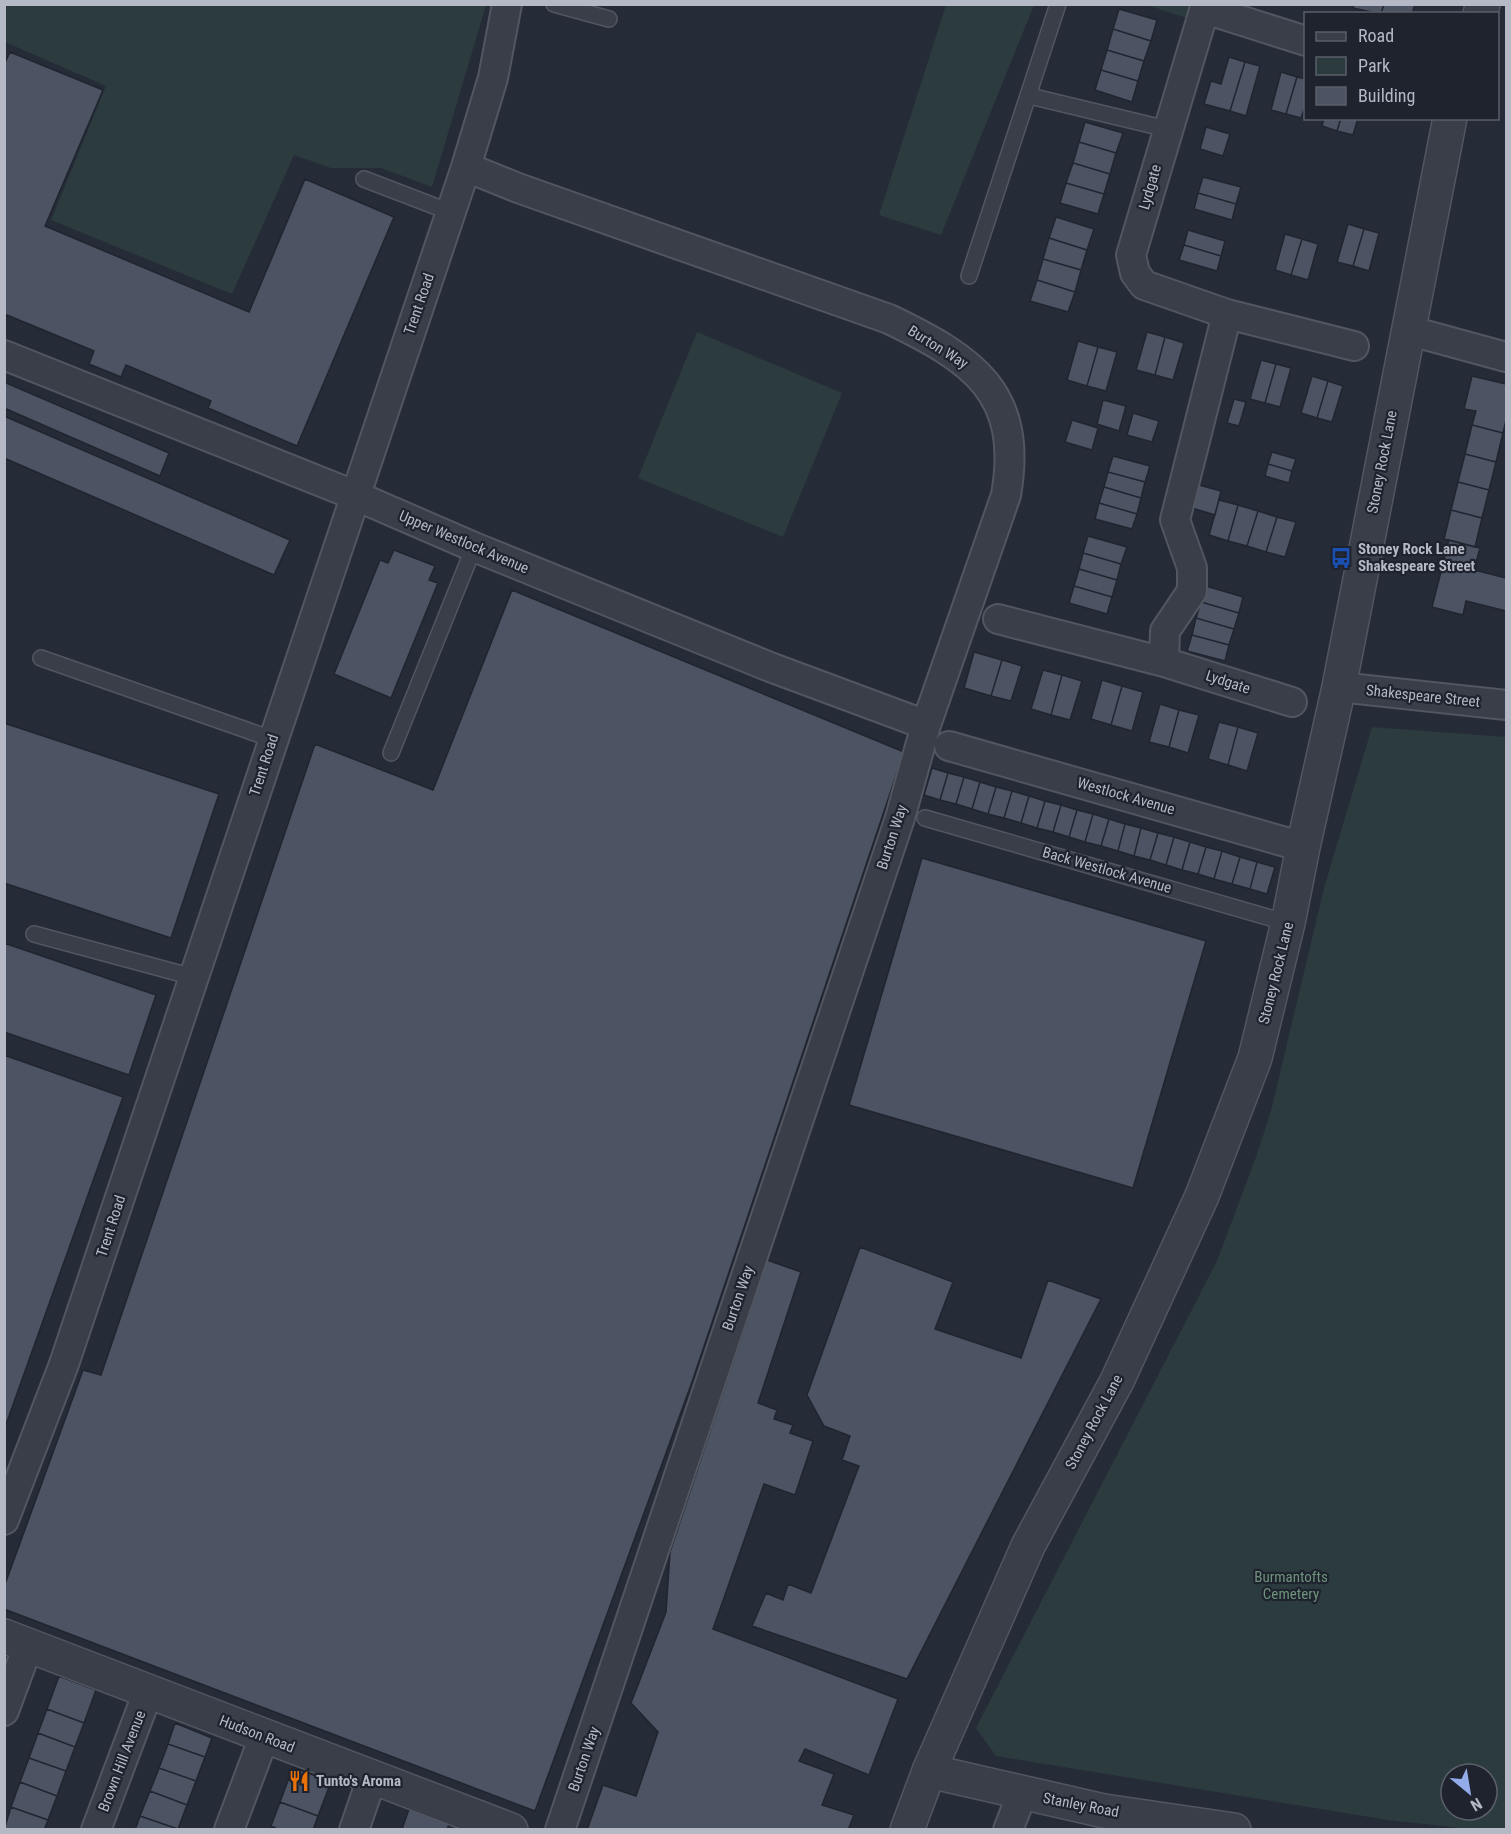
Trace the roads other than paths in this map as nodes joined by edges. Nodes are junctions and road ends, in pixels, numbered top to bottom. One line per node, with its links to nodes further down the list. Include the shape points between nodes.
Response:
1 (507, 4): 10 (street, Trent Road, via 493,78)
2 (554, 4): 5 (lane)
3 (1058, 4): 7 (lane)
4 (1206, 7): 6 (street); 9 (street, Lydgate)
5 (609, 19)
6 (1304, 42)
7 (1030, 96): 9 (lane); 13 (lane)
8 (1450, 120): 15 (street, Stoney Rock Lane)
9 (1167, 129): 14 (street, Lydgate, via 1131,255 1135,273 1144,285)
10 (466, 167): 12 (street, Trent Road); 27 (street, Burton Way, via 888,319 958,356 985,381 998,397 1005,420 1011,470 1006,495)
11 (364, 179): 12 (lane)
12 (450, 212): 19 (street, Trent Road)
13 (969, 276)
14 (1227, 314): 16 (street, Lydgate); 23 (street, via 1175,520 1192,568 1192,591 1165,631)
15 (1407, 330): 18 (street); 24 (street, Stoney Rock Lane)
16 (1354, 346)
17 (4, 355): 19 (street, Upper Westlock Avenue)
18 (1506, 357)
19 (354, 495): 20 (street, Upper Westlock Avenue); 28 (street, Trent Road)
20 (474, 547): 27 (street, Upper Westlock Avenue, via 770,667); 30 (lane)
21 (998, 619): 23 (street, Lydgate)
22 (41, 658): 28 (lane)
23 (1164, 662): 25 (street, Lydgate)
24 (1339, 687): 26 (street, Shakespeare Street); 32 (street, Stoney Rock Lane)
25 (1292, 702)
26 (1506, 705)
27 (926, 725): 50 (street, Burton Way, via 900,818)
28 (272, 739): 35 (street, Trent Road)
29 (949, 746): 32 (street, Westlock Avenue)
30 (391, 753)
31 (925, 818): 33 (lane, Back Westlock Avenue)
32 (1302, 847): 33 (street, Stoney Rock Lane)
33 (1288, 923): 41 (street, Stoney Rock Lane, via 1254,1058 1202,1196 1118,1381 1028,1546)
34 (34, 934): 35 (lane)
35 (193, 977): 36 (street, Trent Road, via 64,1364)
36 (4, 1520)
37 (16, 1641): 38 (street, Hudson Road); 39 (street)
38 (148, 1692): 40 (street, Hudson Road); 47 (street, Brown Hill Avenue)
39 (4, 1711)
40 (264, 1737): 42 (street, Hudson Road); 48 (street)
41 (929, 1771): 43 (street, Stanley Road); 51 (street, Stoney Rock Lane)
42 (372, 1778): 46 (street, Hudson Road); 49 (street)
43 (1022, 1794): 44 (street, Stanley Road); 52 (street)
44 (1100, 1820): 45 (street, Stanley Road)
45 (1186, 1826): 53 (street, Stanley Road)
46 (503, 1828)
47 (96, 1830)
48 (229, 1830)
49 (354, 1830)
50 (560, 1830)
51 (907, 1830)
52 (1008, 1830)
53 (1234, 1830)

